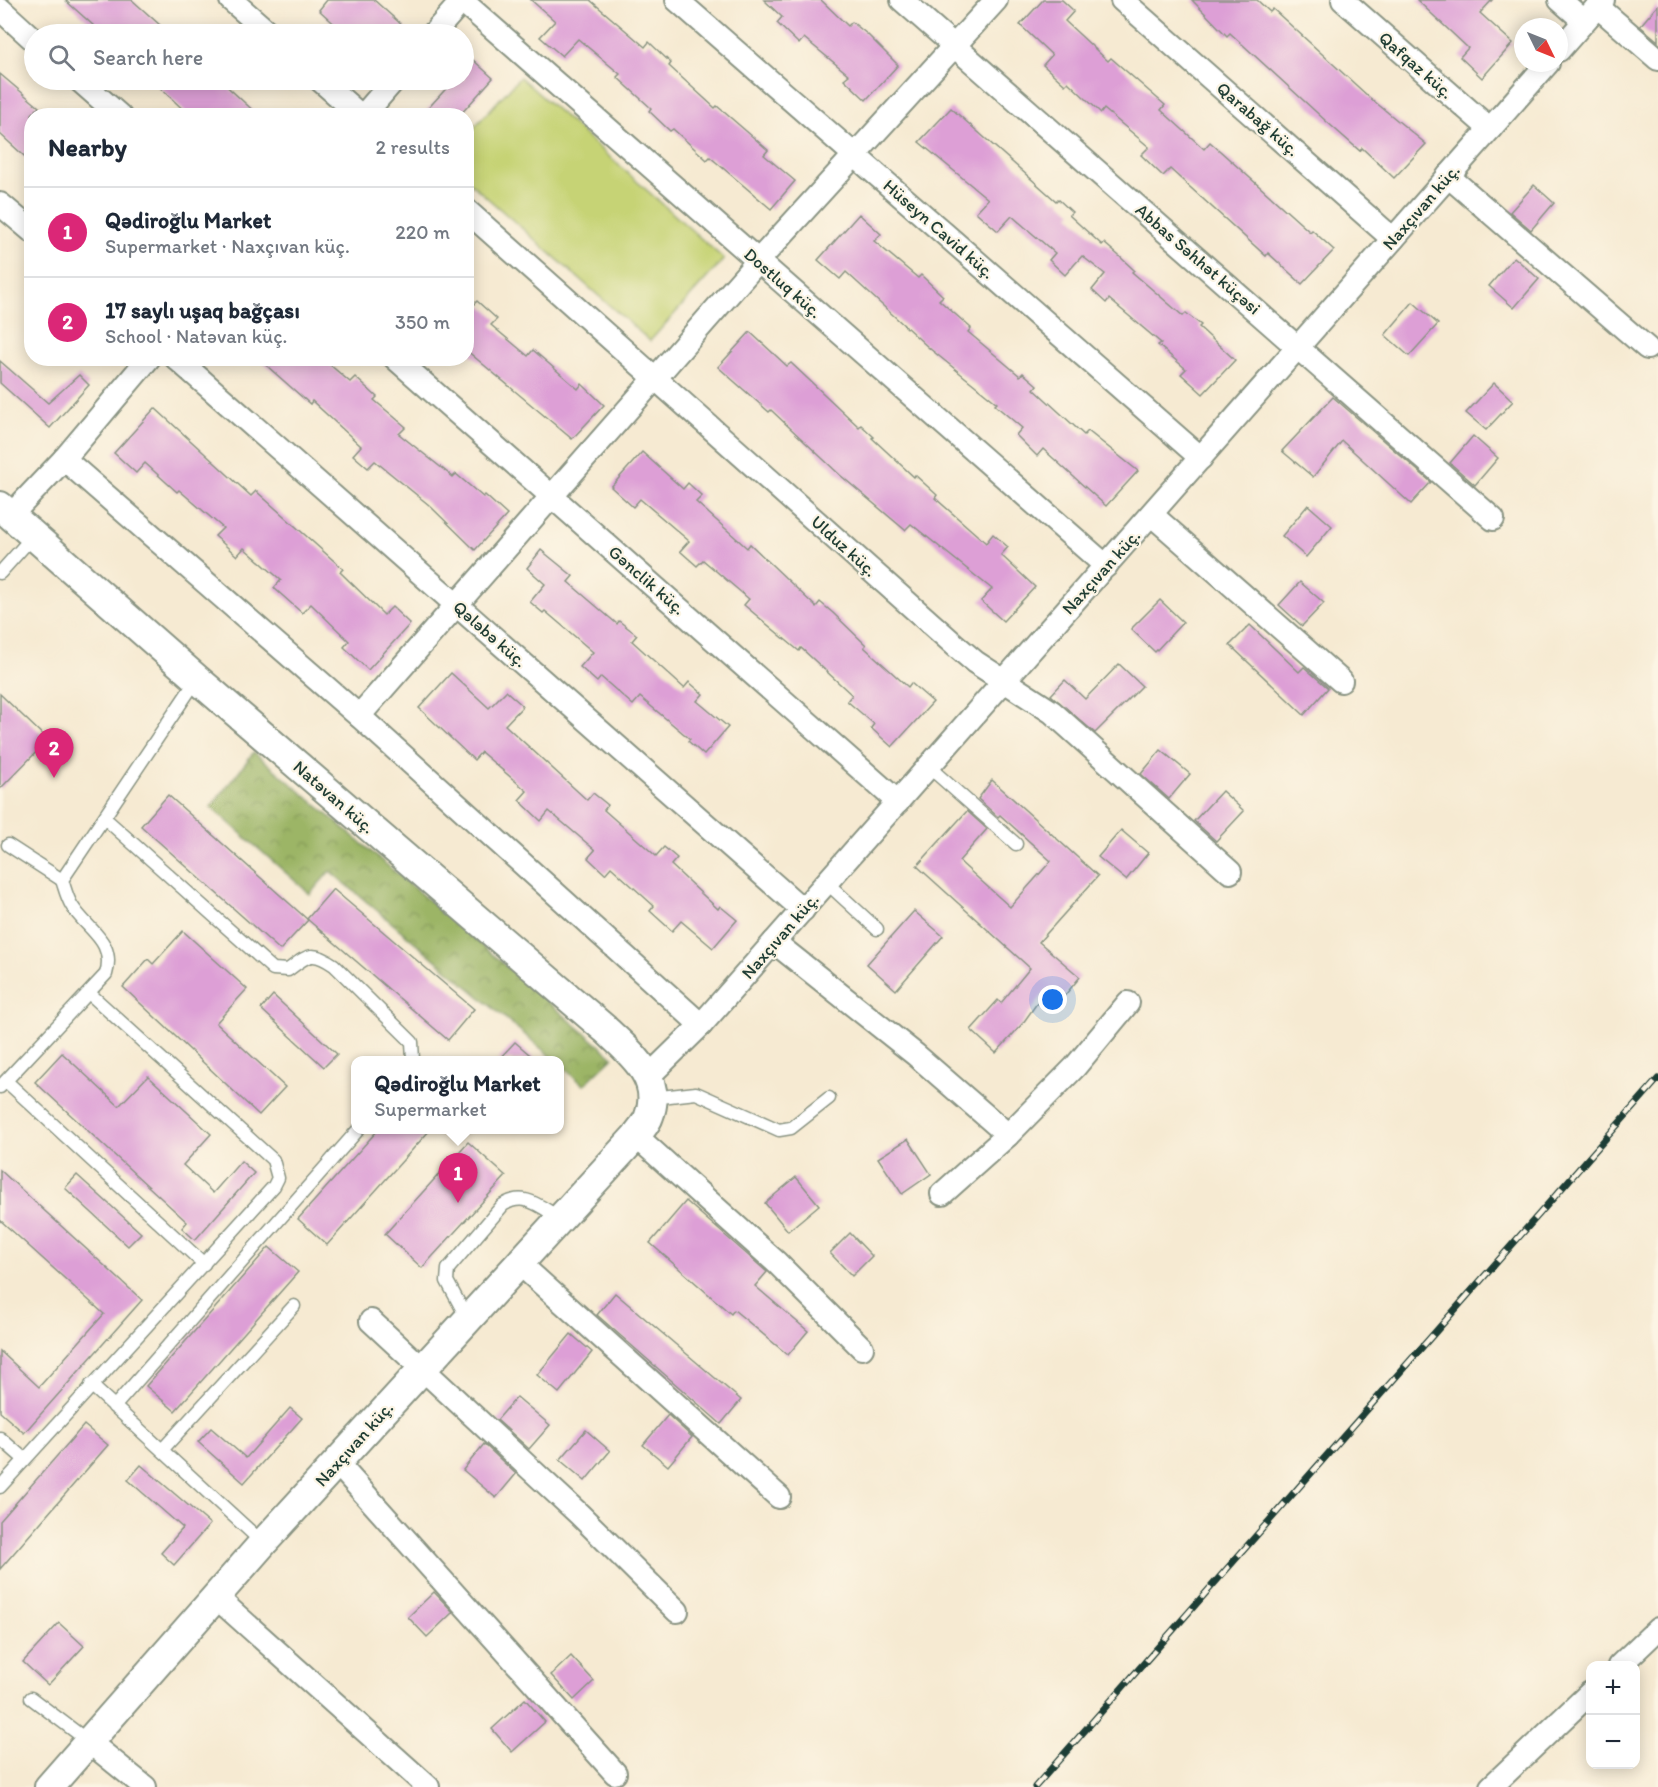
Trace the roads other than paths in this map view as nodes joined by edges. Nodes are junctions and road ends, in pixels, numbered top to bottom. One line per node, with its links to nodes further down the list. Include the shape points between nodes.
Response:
1 (231, 0): 11 (street)
2 (462, 0): 12 (street); 31 (street, Dostluq küç.)
3 (677, 0): 25 (street, Hüseyn Cavid küç.)
4 (902, 0): 15 (street, Abbas Səhhət küçəsi)
5 (996, 0): 15 (street)
6 (1122, 0): 30 (street, Qarabağ küç.)
7 (1343, 0): 24 (street, Qafqaz küç.)
8 (1560, 0): 10 (street)
9 (0, 9): 13 (street)
10 (1595, 9): 14 (street); 16 (street)
11 (259, 24)
12 (442, 24)
13 (24, 31)
14 (1568, 40)
15 (955, 46): 25 (street); 32 (street, Abbas Səhhət küçəsi)
16 (1658, 59)
17 (1540, 72): 24 (street, Naxçıvan küç.)
18 (90, 90): 21 (street)
19 (332, 90): 22 (street)
20 (385, 90): 23 (street)
21 (111, 108)
22 (353, 108)
23 (369, 108)
24 (1490, 129): 26 (street, Naxçıvan küç.)
25 (854, 155): 31 (street); 38 (street, Hüseyn Cavid küç.)
26 (1448, 176): 30 (street, Naxçıvan küç.); 33 (street)
27 (0, 204): 29 (street)
28 (474, 217): 37 (street, Ulduz küç.)
29 (24, 224)
30 (1393, 239): 32 (street, Naxçıvan küç.)
31 (758, 261): 37 (street); 45 (street, Dostluq küç.)
32 (1298, 347): 38 (street, Naxçıvan küç.); 43 (street, Abbas Səhhət küçəsi)
33 (1647, 348)
34 (142, 366): 39 (street)
35 (185, 366): 47 (street, Qələbə küç.)
36 (404, 366): 40 (street, Gənclik küç.)
37 (656, 379): 40 (street); 49 (street, Ulduz küç., via 955,645)
38 (1201, 458): 42 (street, Naxçıvan küç.)
39 (64, 459): 41 (street); 51 (street)
40 (553, 497): 47 (street); 53 (street, Gənclik küç.)
41 (5, 511): 44 (street, Natəvan küç.)
42 (1152, 515): 45 (street, Naxçıvan küç.); 50 (street)
43 (1493, 519)
44 (33, 536): 46 (lane); 48 (street, Natəvan küç.)
45 (1106, 566): 49 (street, Naxçıvan küç.)
46 (0, 573)
47 (457, 605): 51 (street); 60 (street, Qələbə küç.)
48 (197, 680): 58 (lane); 68 (street, Natəvan küç., via 605,1029 638,1060)
49 (1005, 680): 52 (street, Naxçıvan küç.); 57 (street, Ulduz küç., via 1052,712)
50 (1341, 681)
51 (359, 716): 65 (street)
52 (929, 767): 53 (street, Naxçıvan küç.); 55 (lane)
53 (898, 802): 59 (street, Naxçıvan küç.)
54 (109, 822): 66 (lane, via 273,969 288,970 307,956 320,956 334,965 412,1042)
55 (1016, 843)
56 (8, 845): 58 (lane)
57 (1230, 872)
58 (62, 880): 63 (lane, via 73,907 109,955 106,974)
59 (827, 883): 60 (street, Naxçıvan küç.); 61 (lane)
60 (803, 910): 62 (street, Naxçıvan küç.)
61 (877, 929)
62 (774, 942): 65 (street, Naxçıvan küç.); 71 (street, via 916,1055)
63 (89, 993): 67 (lane); 76 (lane, via 273,1160 277,1169 274,1186)
64 (1128, 1003): 71 (street, via 1075,1067)
65 (701, 1025): 68 (street, Naxçıvan küç.)
66 (413, 1056)
67 (3, 1084): 76 (lane)
68 (650, 1087): 69 (lane, via 712,1098 779,1130 791,1128); 72 (street, Naxçıvan küç., via 650,1116)
69 (829, 1098)
70 (354, 1134): 83 (lane)
71 (1008, 1135): 73 (street)
72 (636, 1136): 74 (street, Naxçıvan küç.); 80 (street, via 777,1263)
73 (942, 1194)
74 (560, 1218): 75 (street, Naxçıvan küç.); 78 (lane, via 522,1197 503,1205 448,1269 447,1281)
75 (519, 1263): 78 (street, Naxçıvan küç.); 89 (street)
76 (204, 1264): 82 (lane)
77 (294, 1306): 85 (lane)
78 (468, 1320): 81 (street, Naxçıvan küç.)
79 (371, 1321): 81 (street)
80 (862, 1348)
81 (422, 1368): 87 (street, Naxçıvan küç.); 92 (street)
82 (91, 1385): 83 (lane); 86 (lane)
83 (114, 1407): 85 (lane)
84 (0, 1438): 86 (lane)
85 (162, 1450): 90 (lane)
86 (24, 1459): 88 (lane)
87 (337, 1463): 90 (street, Naxçıvan küç.); 98 (street)
88 (0, 1487)
89 (779, 1497)
90 (263, 1543): 91 (street, Naxçıvan küç.)
91 (216, 1597): 97 (street, Naxçıvan küç.); 101 (street)
92 (677, 1611)
93 (1658, 1629): 94 (street)
94 (1623, 1661)
95 (1586, 1697): 102 (street)
96 (31, 1698): 97 (lane)
97 (88, 1741): 99 (street, Naxçıvan küç.); 100 (street)
98 (615, 1773)
99 (49, 1787)
100 (145, 1787)
101 (428, 1787)
102 (1491, 1787)

